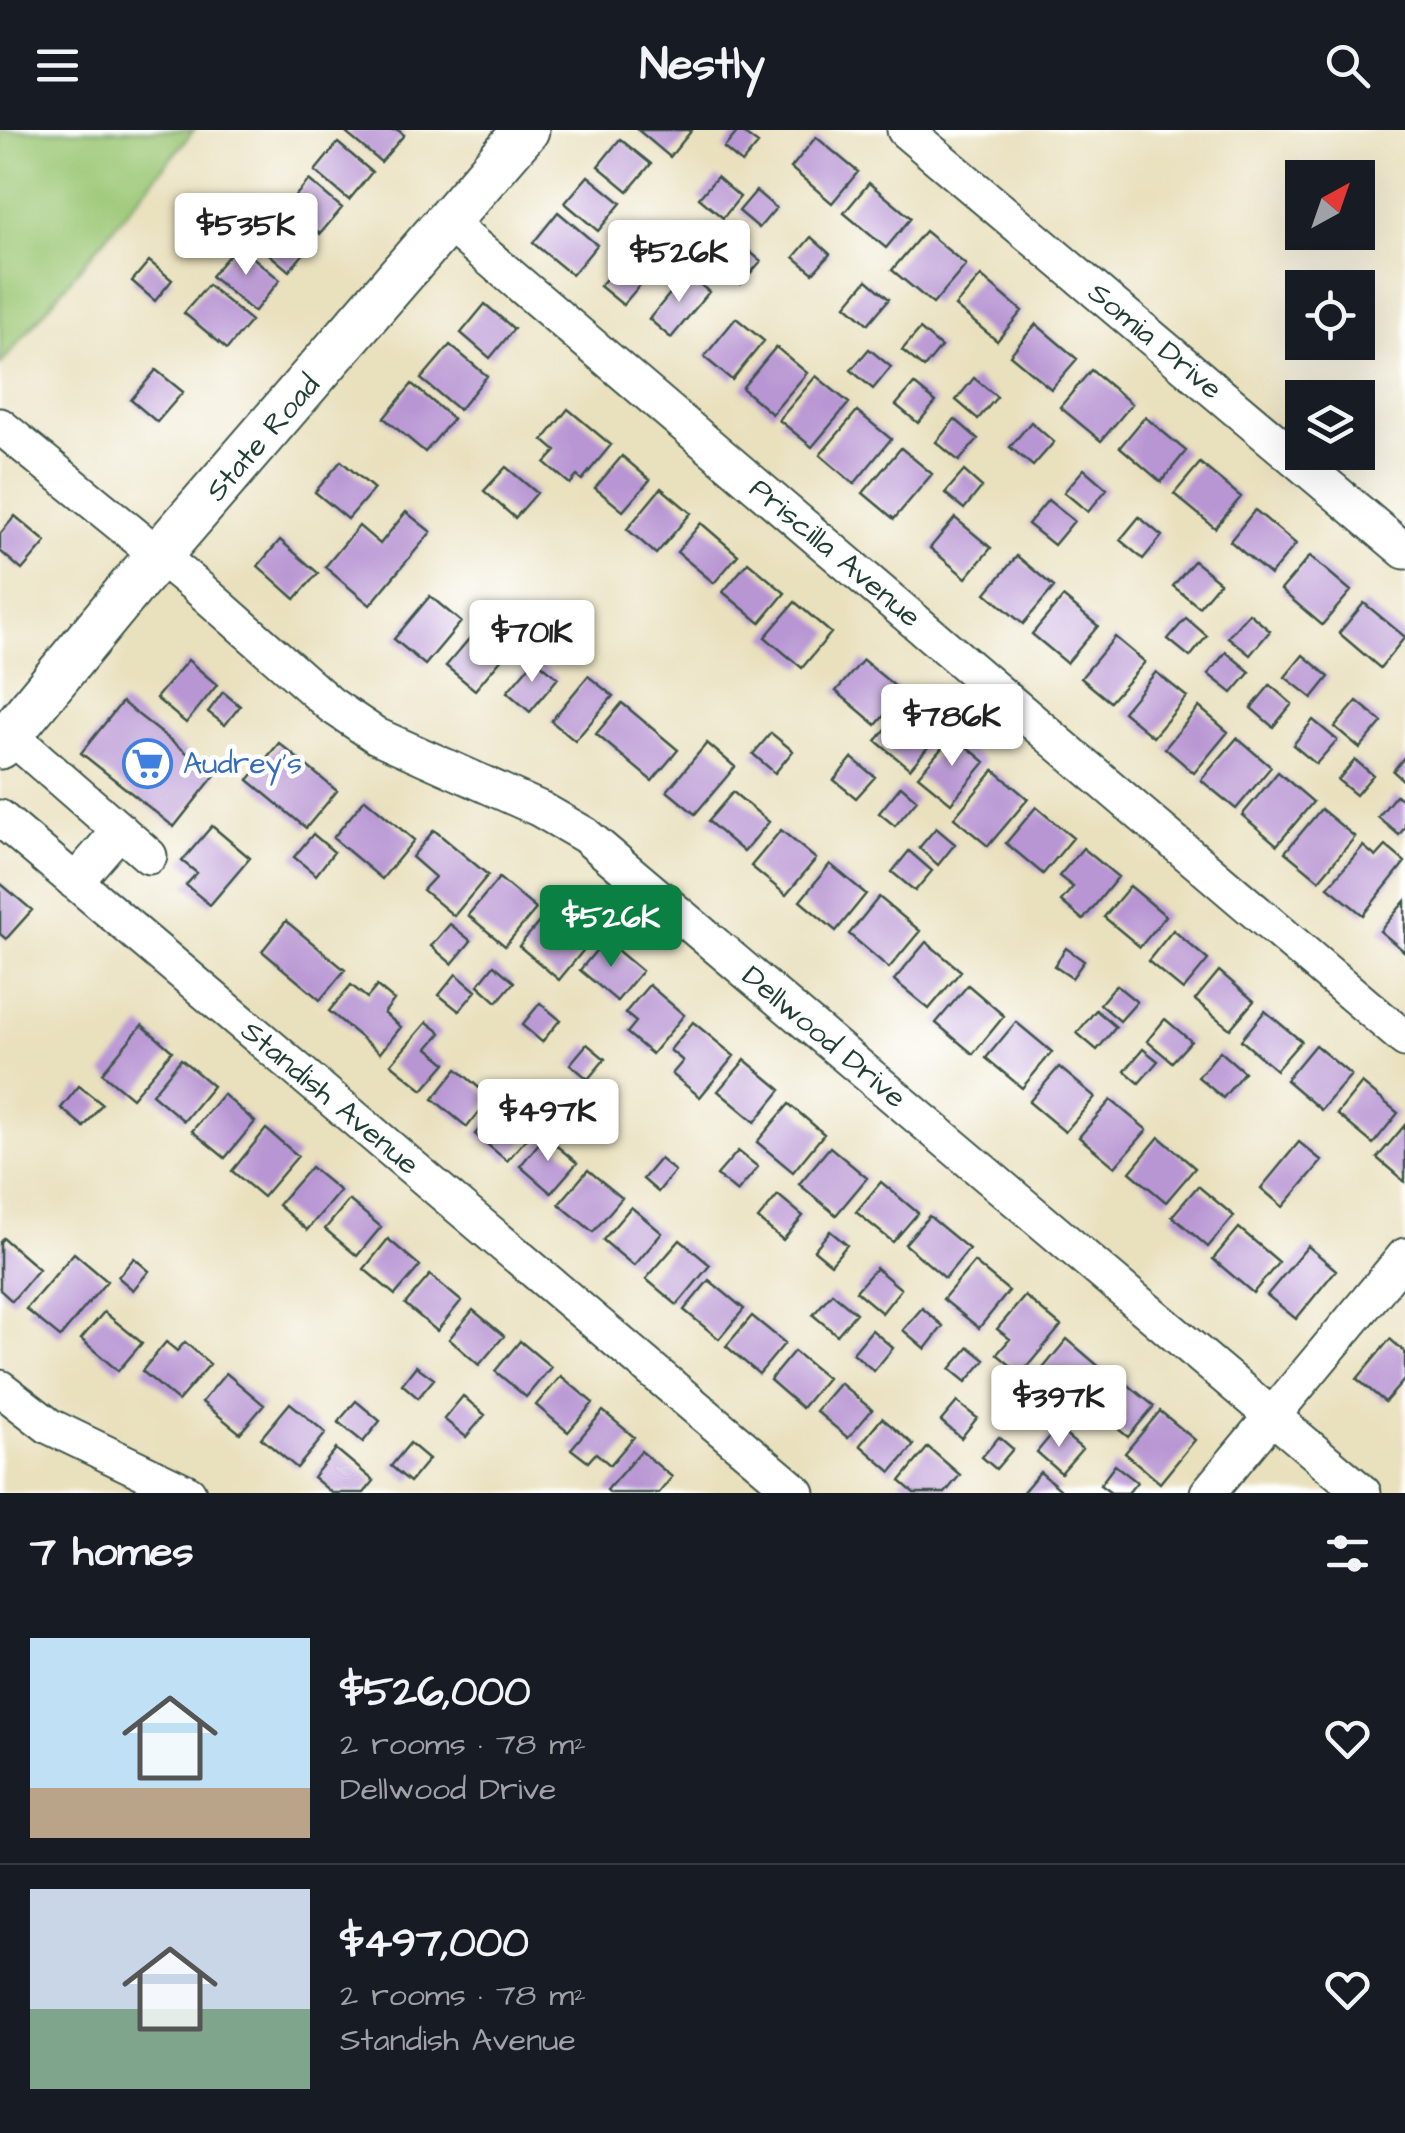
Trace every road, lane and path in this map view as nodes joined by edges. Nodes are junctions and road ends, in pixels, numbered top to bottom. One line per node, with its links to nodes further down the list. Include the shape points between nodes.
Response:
1 (526, 130): 3 (main road, State Road)
2 (905, 130): 5 (street, Somia Drive)
3 (448, 223): 6 (main road, State Road); 12 (street, Priscilla Avenue)
4 (0, 426): 6 (street, Dellwood Drive)
5 (1405, 552)
6 (160, 558): 7 (main road, State Road); 15 (street, Dellwood Drive, via 331,706 377,736 585,835)
7 (5, 740): 9 (street)
8 (0, 818): 11 (street, Standish Avenue)
9 (120, 830): 10 (street); 11 (street)
10 (148, 856)
11 (75, 882): 17 (street, Standish Avenue)
12 (1405, 1039)
13 (1405, 1256): 15 (street)
14 (0, 1388): 16 (street, via 50,1426)
15 (1271, 1416): 18 (street); 19 (street, Dellwood Drive)
16 (188, 1493)
17 (797, 1493)
18 (1208, 1493)
19 (1363, 1493)

